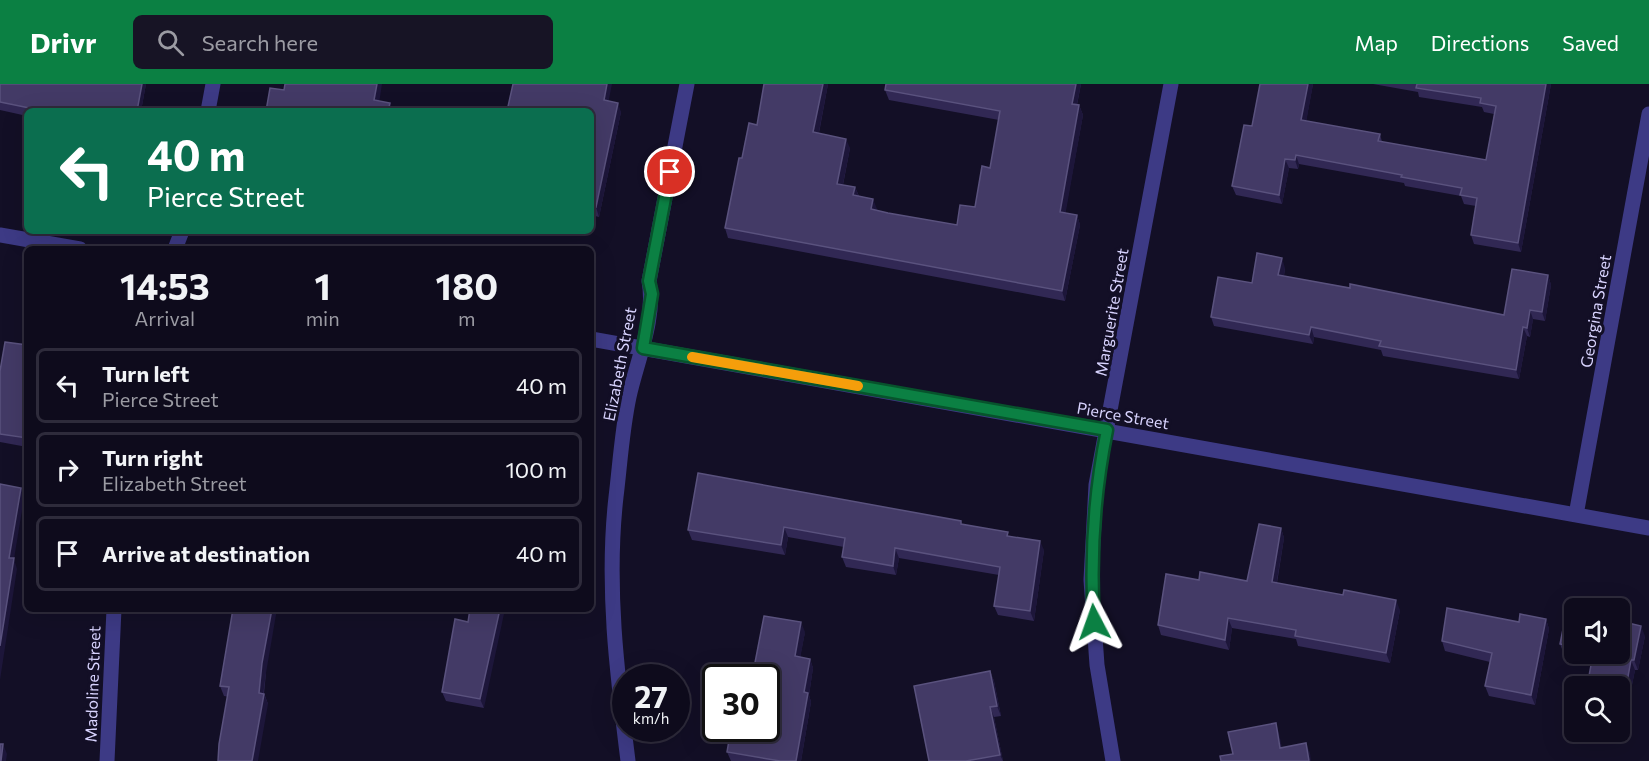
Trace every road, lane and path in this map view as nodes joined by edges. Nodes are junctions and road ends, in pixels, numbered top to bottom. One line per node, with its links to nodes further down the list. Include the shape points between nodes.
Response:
1 (213, 84): 4 (street)
2 (687, 84): 9 (street, Elizabeth Street, via 649,281 652,294)
3 (1171, 84): 10 (street, Marguerite Street)
4 (209, 108)
5 (1649, 114): 11 (street, Georgina Street)
6 (0, 235): 7 (street)
7 (63, 246)
8 (594, 340): 9 (street, Pierce Street)
9 (643, 348): 10 (street, Pierce Street); 15 (street, Elizabeth Street, via 624,430 612,569)
10 (1107, 430): 11 (street, Pierce Street); 16 (street, Marguerite Street, via 1096,485 1091,580 1097,665)
11 (1576, 515): 12 (street, Pierce Street)
12 (1649, 528)
13 (114, 612): 14 (street, Madoline Street)
14 (107, 761)
15 (628, 761)
16 (1113, 761)

